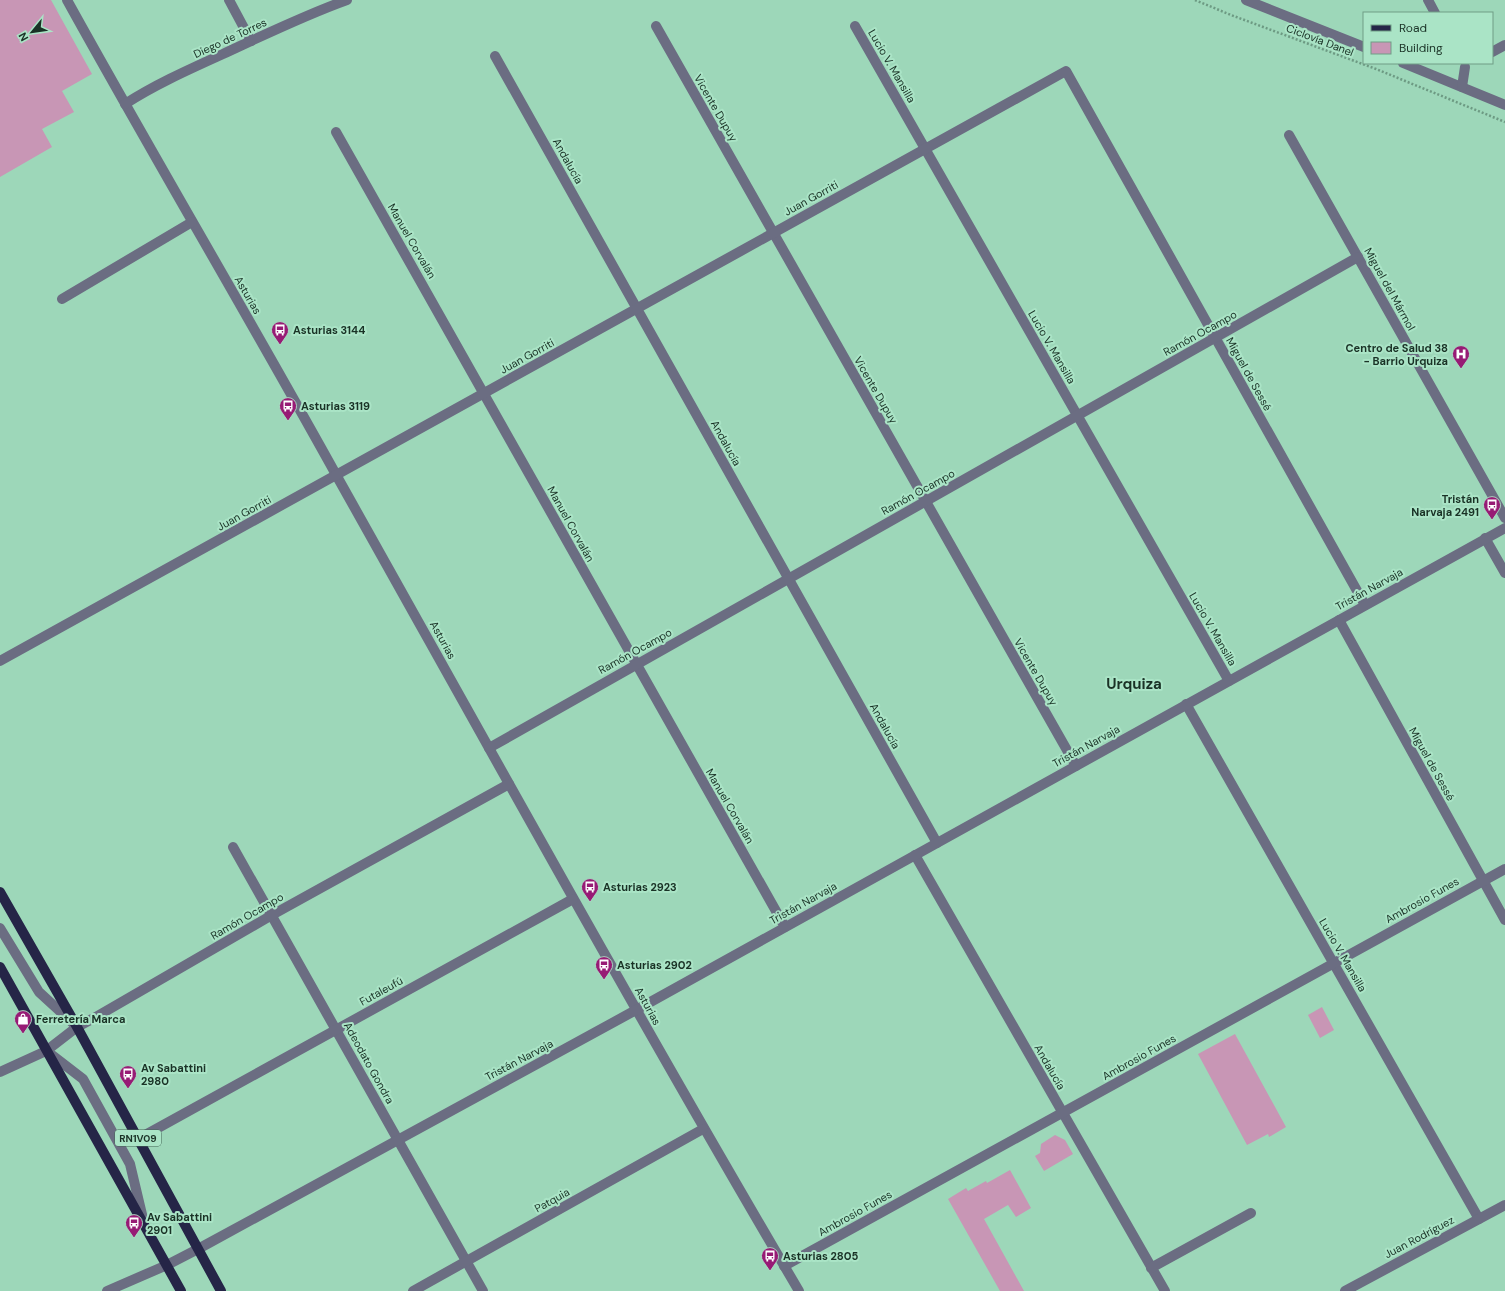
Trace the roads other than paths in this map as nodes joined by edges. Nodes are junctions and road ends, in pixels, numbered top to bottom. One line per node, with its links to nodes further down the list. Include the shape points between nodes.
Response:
1 (67, 0): 18 (street, Asturias)
2 (228, 0): 9 (street)
3 (347, 0): 9 (street, Diego de Torres)
4 (1246, 0): 11 (street)
5 (1428, 0): 6 (street)
6 (1434, 12)
7 (656, 26): 24 (street, Vicente Dupuy)
8 (855, 26): 22 (street, Lucio V. Mansilla)
9 (251, 41): 18 (street, Diego de Torres, via 154,86)
10 (1505, 45): 12 (street)
11 (1363, 47)
12 (1493, 51)
13 (495, 56): 27 (street, Andalucía)
14 (1405, 64): 17 (street)
15 (1467, 64): 17 (street)
16 (1066, 71): 22 (street, Juan Gorriti); 28 (street, Miguel de Sessé)
17 (1462, 87): 19 (street)
18 (125, 104): 23 (street, Asturias)
19 (1505, 105)
20 (336, 132): 29 (street, Manuel Corvalán)
21 (1289, 135): 25 (street, Miguel del Mármol)
22 (925, 149): 24 (street, Juan Gorriti); 30 (street, Lucio V. Mansilla)
23 (192, 222): 26 (street); 31 (street, Asturias)
24 (773, 233): 27 (street, Juan Gorriti); 32 (street, Vicente Dupuy)
25 (1358, 257): 28 (street, Ramón Ocampo); 33 (street, Miguel del Mármol)
26 (62, 299)
27 (637, 308): 29 (street, Juan Gorriti); 37 (street, Andalucía)
28 (1216, 338): 30 (street, Ramón Ocampo); 38 (street, Miguel de Sessé)
29 (485, 393): 31 (street, Juan Gorriti); 41 (street, Manuel Corvalán)
30 (1077, 416): 32 (street, Ramón Ocampo); 42 (street, Lucio V. Mansilla)
31 (337, 475): 40 (street, Juan Gorriti); 44 (street, Asturias)
32 (926, 501): 37 (street, Ramón Ocampo); 45 (street, Vicente Dupuy)
33 (1505, 518)
34 (1505, 528): 35 (street, Tristán Narvaja)
35 (1486, 538): 36 (street); 38 (street, Tristán Narvaja)
36 (1505, 573)
37 (789, 579): 41 (street, Ramón Ocampo); 47 (street, Andalucía)
38 (1365, 605): 39 (street, Tristán Narvaja)
39 (1339, 620): 42 (street, Tristán Narvaja); 51 (street, Miguel de Sessé)
40 (0, 661)
41 (636, 664): 44 (street, Ramón Ocampo); 56 (street, Manuel Corvalán)
42 (1229, 681): 43 (street, Tristán Narvaja)
43 (1186, 704): 45 (street, Tristán Narvaja); 58 (street, Lucio V. Mansilla)
44 (489, 748): 46 (street, Asturias)
45 (1076, 766): 47 (street, Tristán Narvaja)
46 (509, 784): 53 (street, Asturias); 54 (street, Ramón Ocampo)
47 (937, 843): 49 (street, Tristán Narvaja)
48 (233, 847): 54 (street, Adeodato Gondra)
49 (915, 855): 56 (street, Tristán Narvaja); 65 (street, Andalucía)
50 (1505, 869): 51 (street, Ambrosio Funes)
51 (1483, 881): 55 (street, Miguel de Sessé); 58 (street, Ambrosio Funes)
52 (0, 892): 61 (main road, RN1V09)
53 (573, 899): 60 (street, Asturias); 62 (street, Futaleufú)
54 (272, 915): 61 (street, Ramón Ocampo); 62 (street, Adeodato Gondra)
55 (1505, 920)
56 (785, 927): 60 (street, Tristán Narvaja)
57 (0, 928): 61 (street, via 39,992)
58 (1334, 963): 65 (street, Ambrosio Funes); 71 (street, Lucio V. Mansilla)
59 (0, 967): 63 (main road, RN1V09)
60 (636, 1010): 66 (street, Asturias); 68 (street, Tristán Narvaja)
61 (77, 1028): 63 (street, Ramón Ocampo); 67 (main road, RN1V09)
62 (336, 1029): 67 (street, Futaleufú); 68 (street, Adeodato Gondra)
63 (46, 1051): 64 (street, Ramón Ocampo); 72 (main road, RN1V09); 72 (street, via 83,1079 130,1164)
64 (0, 1072)
65 (1062, 1113): 76 (street, Ambrosio Funes); 77 (street, Andalucía)
66 (703, 1129): 74 (street, Patquia); 76 (street, Asturias)
67 (138, 1139): 73 (main road, RN1V09)
68 (398, 1140): 73 (street, Tristán Narvaja); 74 (street, Adeodato Gondra)
69 (1505, 1204): 71 (street, Juan Rodríguez)
70 (1251, 1213): 77 (street)
71 (1479, 1219): 85 (street, Juan Rodríguez)
72 (146, 1228): 75 (main road, RN1V09)
73 (198, 1249): 75 (street, Tristán Narvaja); 80 (main road, RN1V09)
74 (466, 1262): 81 (street, Patquia); 82 (street, Adeodato Gondra)
75 (167, 1265): 78 (street, Tristán Narvaja); 79 (main road, RN1V09)
76 (784, 1266): 83 (street, Asturias)
77 (1151, 1268): 84 (street, Andalucía)
78 (107, 1291)
79 (181, 1291)
80 (221, 1291)
81 (413, 1291)
82 (483, 1291)
83 (799, 1291)
84 (1165, 1291)
85 (1345, 1291)

